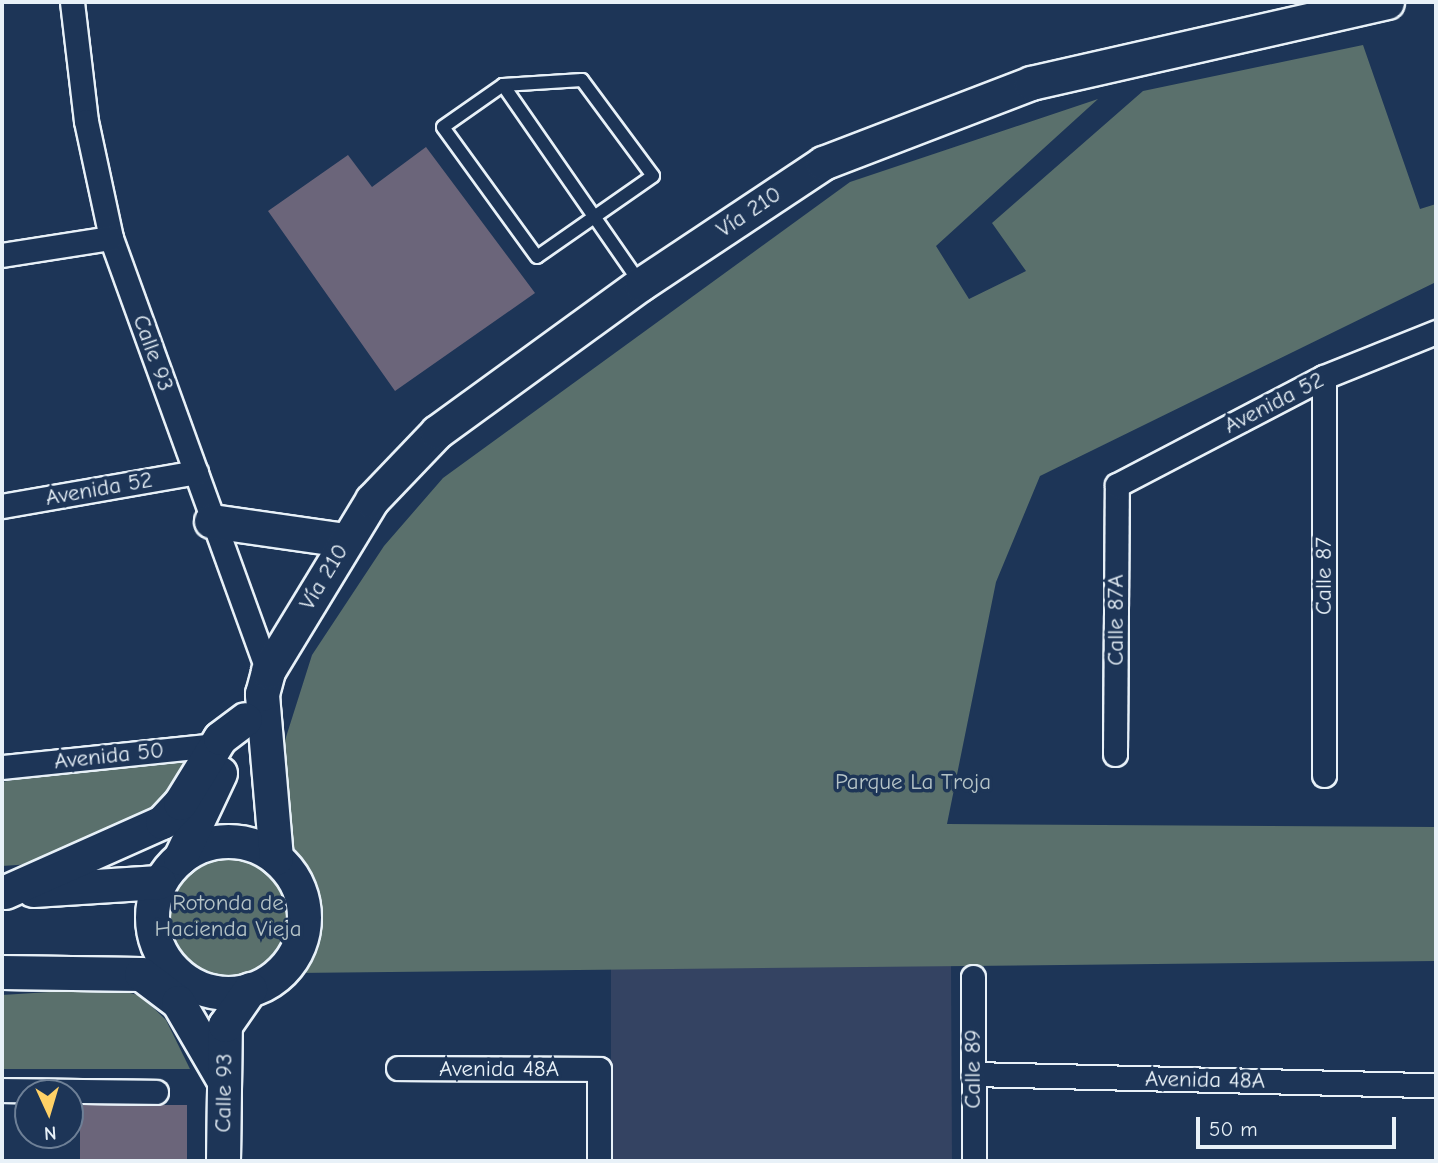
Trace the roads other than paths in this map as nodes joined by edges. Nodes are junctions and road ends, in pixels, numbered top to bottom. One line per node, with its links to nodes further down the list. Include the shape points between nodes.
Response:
1 (72, 2): 5 (street, Calle 93, via 86,121)
2 (1387, 2): 7 (main road, Vía 210, via 1018,88 823,163)
3 (503, 85): 4 (lane); 4 (lane, via 582,80 653,176); 4 (lane, via 443,127 537,257)
4 (593, 219): 7 (lane)
5 (111, 238): 6 (street); 10 (street, Calle 93)
6 (2, 255)
7 (641, 284): 14 (main road, Vía 210, via 437,432 401,465)
8 (1436, 332): 9 (street, Avenida 52)
9 (1324, 377): 11 (street, Avenida 52); 19 (street, Calle 87)
10 (196, 472): 12 (street, Avenida 52); 13 (street, Calle 93)
11 (1117, 485): 17 (street, Calle 87A)
12 (2, 506)
13 (211, 521): 14 (main road); 15 (street, Calle 93)
14 (345, 540): 15 (main road, Vía 210)
15 (259, 695): 16 (main road); 20 (main road, Calle 93); 21 (main road)
16 (215, 745): 18 (street, Avenida 50); 22 (main road, via 180,803 162,822)
17 (1115, 754)
18 (2, 767)
19 (1324, 775)
20 (276, 858): 21 (main road, via 228,841 203,845); 28 (main road, via 299,890 303,931 285,967)
21 (170, 870): 22 (main road); 23 (main road, via 152,905)
22 (4, 892)
23 (160, 953): 24 (main road); 27 (main road, via 176,973)
24 (2, 961)
25 (2, 972): 32 (main road, via 141,974 178,1002)
26 (973, 977): 31 (street, Calle 89)
27 (198, 987): 28 (main road, via 224,992); 29 (main road, Calle 93)
28 (250, 989): 29 (main road, Calle 93)
29 (225, 1025): 32 (main road, Calle 93)
30 (398, 1068): 37 (street, Avenida 48A, via 599,1069)
31 (973, 1074): 33 (street, Avenida 48A); 38 (street, Calle 89)
32 (224, 1082): 36 (main road, Calle 93)
33 (1436, 1085)
34 (2, 1090): 35 (street)
35 (156, 1092)
36 (223, 1161)
37 (599, 1161)
38 (974, 1161)

